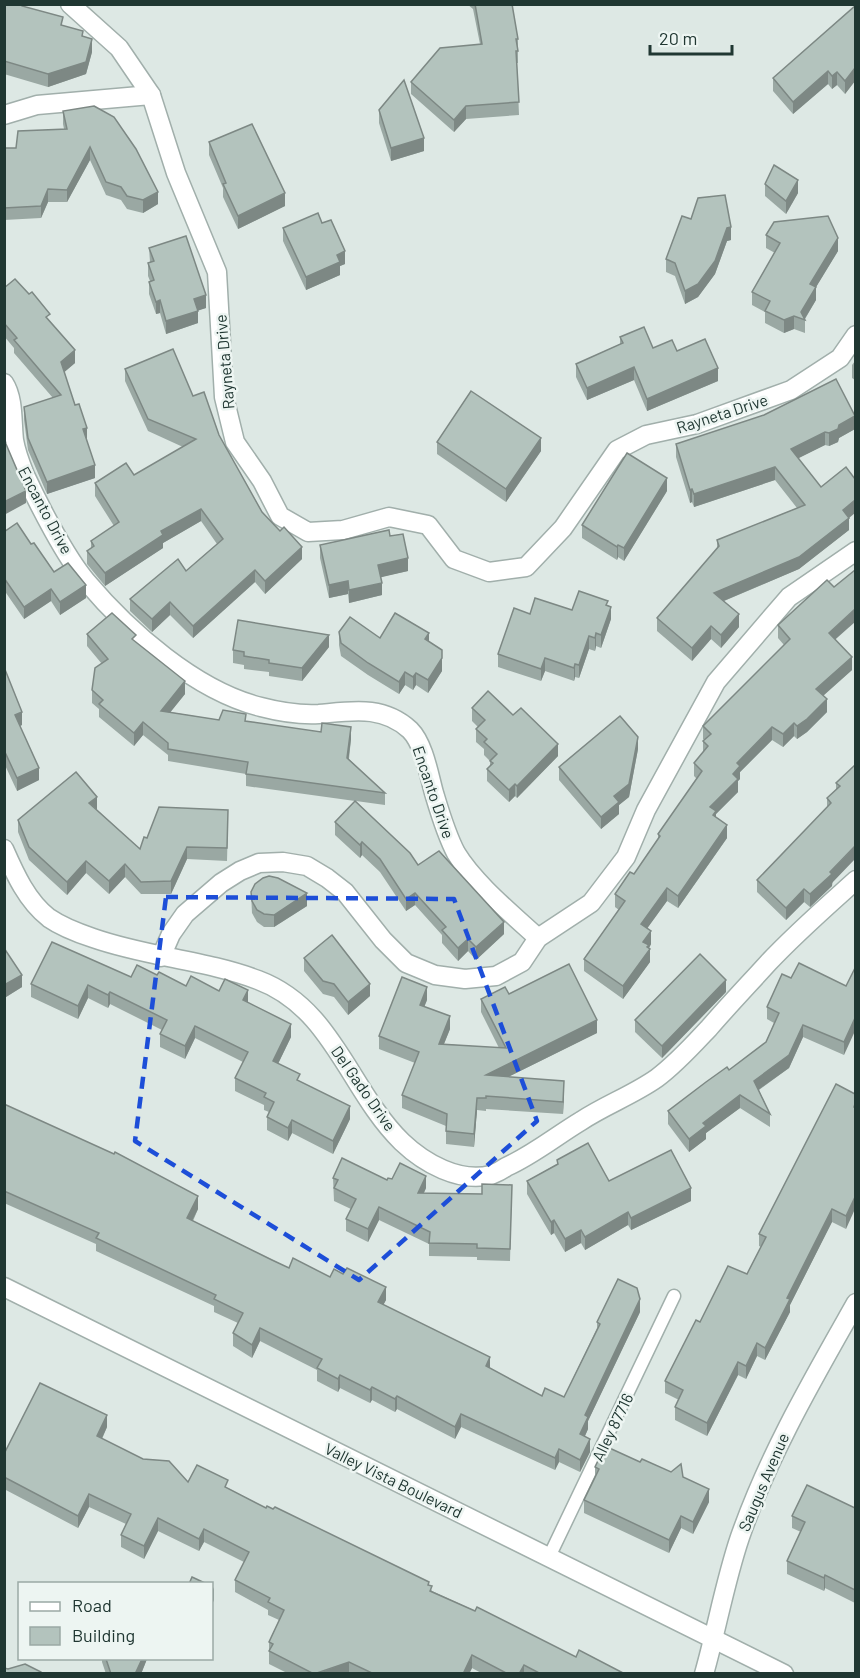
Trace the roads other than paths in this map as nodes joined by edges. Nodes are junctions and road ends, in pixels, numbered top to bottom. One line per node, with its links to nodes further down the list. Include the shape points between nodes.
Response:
1 (70, 4): 2 (street, Rayneta Drive, via 119,48)
2 (151, 95): 3 (street, via 37,105); 4 (street, Rayneta Drive, via 176,173 217,272 224,397 236,442 280,516 308,532 343,530 389,517 428,525 454,559 489,572 526,567 563,528 616,450 646,435 697,424 790,390 840,358)
3 (4, 115)
4 (855, 336)
5 (4, 383): 9 (street, Encanto Drive, via 14,443 25,475 85,580 122,620 161,653 226,695 294,714 351,710 378,713 398,721 412,732 424,755 445,828 457,854)
6 (855, 551): 9 (street, via 789,597 716,682 646,810 626,857 591,903)
7 (4, 849): 10 (street, Del Gado Drive, via 28,897 48,917 74,932)
8 (855, 880): 10 (street, Del Gado Drive, via 774,957 659,1077 491,1175 442,1170 401,1141 355,1081 331,1039 293,998 245,975)
9 (537, 938): 10 (street, via 522,962 496,976 465,979 435,975 406,963 345,892 327,878 307,866 259,863 221,883 185,914)
10 (161, 957)
11 (4, 1287): 14 (street, Valley Vista Boulevard)
12 (674, 1296): 14 (lane, Alley 87716)
13 (855, 1304): 15 (street, Saugus Avenue, via 790,1420 759,1486 740,1539)
14 (549, 1557): 15 (street, Valley Vista Boulevard)
15 (714, 1639): 16 (street, Saugus Avenue); 17 (street, Valley Vista Boulevard)
16 (704, 1674)
17 (784, 1674)

